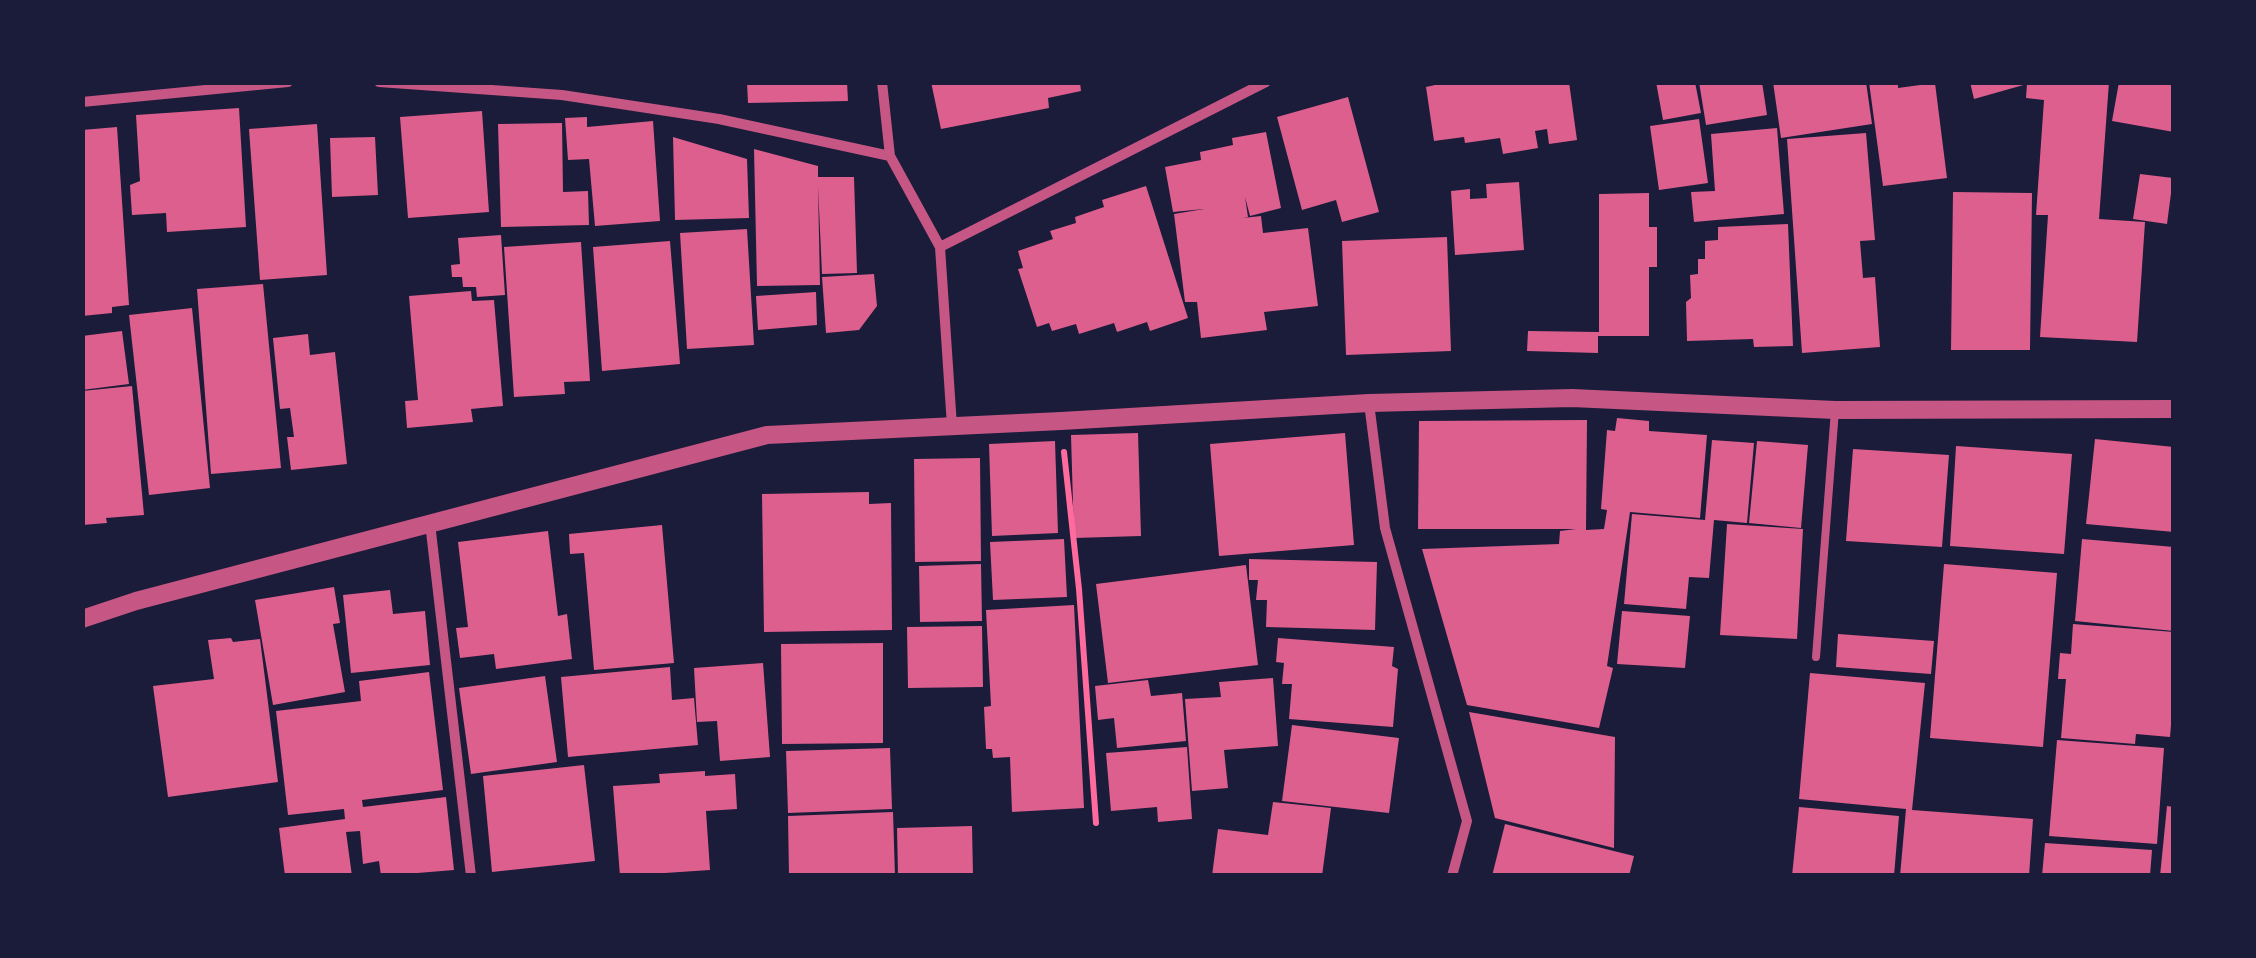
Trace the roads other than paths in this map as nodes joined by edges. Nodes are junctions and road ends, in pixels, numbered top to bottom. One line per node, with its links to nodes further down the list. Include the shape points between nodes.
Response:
1 (288, 82): 5 (street)
2 (380, 82): 6 (street, via 562,95 720,119)
3 (882, 82): 6 (street)
4 (1266, 82): 7 (street)
5 (82, 102)
6 (890, 156): 7 (street)
7 (940, 246): 11 (street)
8 (1369, 404): 10 (street, via 1572,398); 11 (street); 16 (street, via 1385,528 1467,820)
9 (2174, 409): 10 (street)
10 (1835, 410): 14 (lane)
11 (952, 426): 12 (street, via 767,435)
12 (430, 523): 13 (street); 15 (street)
13 (82, 619)
14 (1816, 657)
15 (471, 876)
16 (1452, 876)

